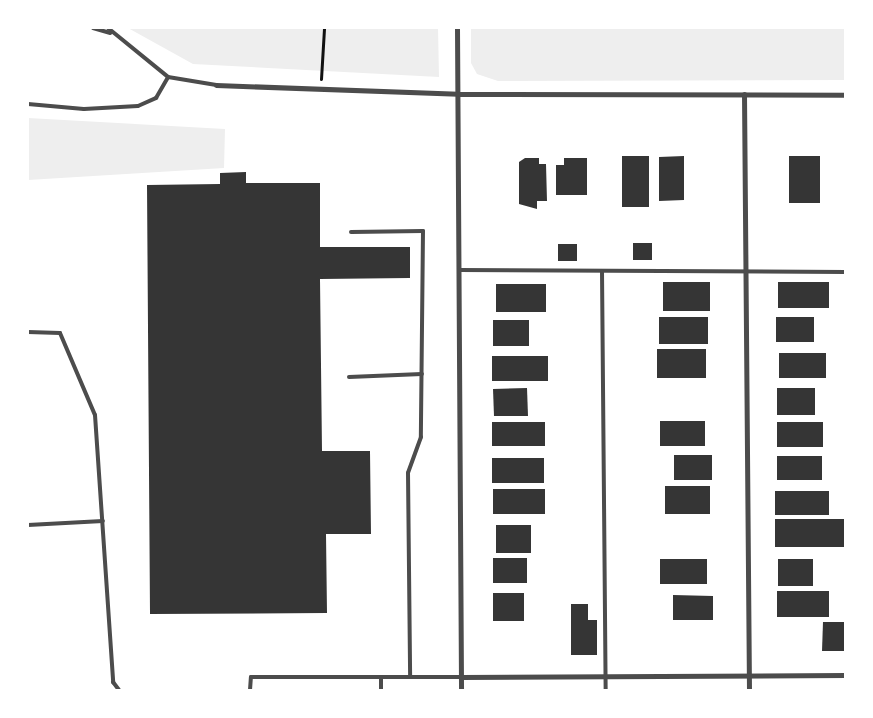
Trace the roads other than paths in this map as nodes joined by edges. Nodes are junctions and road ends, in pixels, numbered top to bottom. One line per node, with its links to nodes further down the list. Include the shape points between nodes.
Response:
1 (93, 28): 4 (lane)
2 (108, 28): 4 (lane)
3 (457, 28): 7 (street)
4 (110, 33): 5 (lane)
5 (168, 77): 6 (lane); 10 (lane, via 156,98 138,106 84,109)
6 (216, 85): 7 (street)
7 (458, 94): 8 (street); 12 (street)
8 (744, 94): 9 (street); 14 (street)
9 (846, 95)
10 (28, 104)
11 (351, 232): 17 (lane, via 423,231)
12 (459, 270): 13 (lane); 23 (street)
13 (602, 271): 14 (lane); 24 (lane)
14 (746, 271): 15 (lane); 25 (street)
15 (846, 272)
16 (28, 332): 19 (lane, via 60,333 95,415)
17 (422, 374): 18 (lane); 22 (lane, via 421,437 408,473)
18 (349, 377)
19 (103, 522): 20 (lane); 27 (lane, via 113,682)
20 (28, 525)
21 (846, 675): 25 (street)
22 (410, 676): 23 (lane); 26 (lane)
23 (460, 676): 24 (street); 30 (street)
24 (606, 676): 25 (street); 31 (lane)
25 (749, 676): 32 (street)
26 (381, 678): 28 (lane, via 251,678); 29 (lane)
27 (119, 690)
28 (250, 690)
29 (380, 690)
30 (461, 690)
31 (606, 690)
32 (749, 690)

